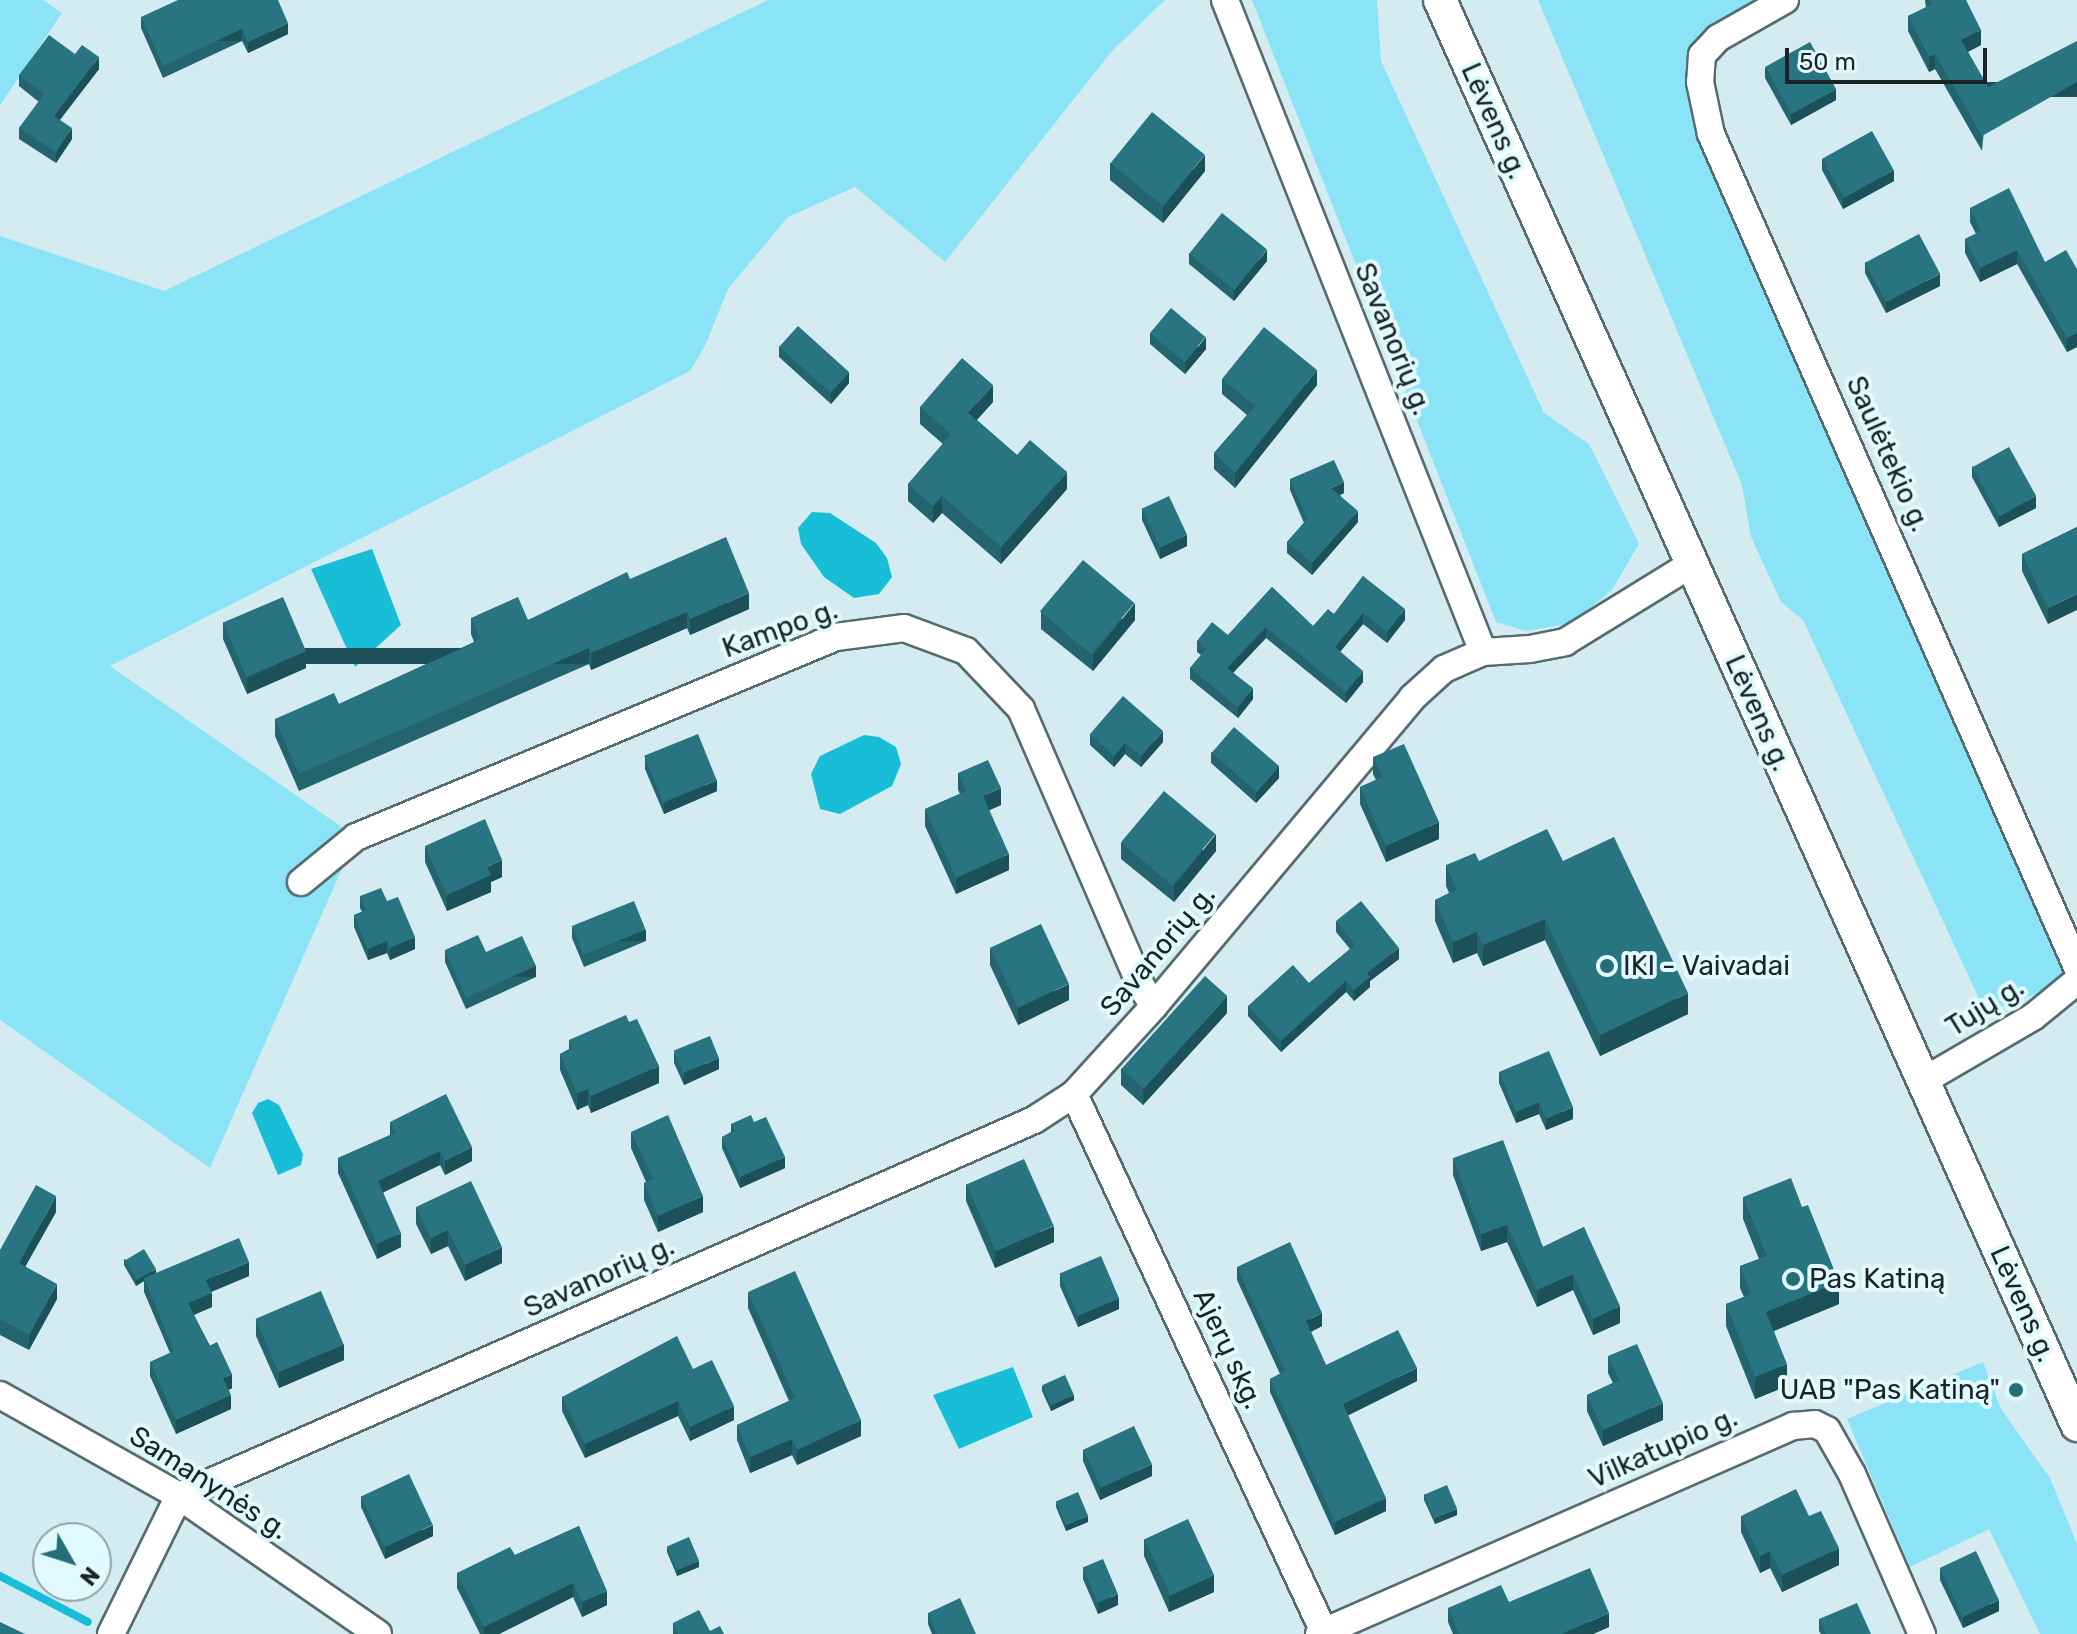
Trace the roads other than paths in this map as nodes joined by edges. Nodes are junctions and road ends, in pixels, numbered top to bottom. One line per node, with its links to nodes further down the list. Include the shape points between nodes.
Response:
1 (1225, 0): 5 (street, Savanorių g.)
2 (1440, 0): 4 (main road, Lėvens g.)
3 (1785, 0): 7 (street, Saulėtekio g., via 1718,38 1702,55 1700,82 1711,134)
4 (1692, 564): 5 (street, via 1565,642); 10 (main road, Lėvens g.)
5 (1483, 652): 9 (street, Savanorių g., via 1444,669 1412,698)
6 (301, 882): 9 (street, Kampo g., via 356,837 836,637 904,628 966,651 1021,709)
7 (2077, 967)
8 (2077, 981): 10 (street, Tujų g., via 2033,1017)
9 (1154, 1006): 11 (street, Savanorių g.)
10 (1923, 1081): 13 (main road, Lėvens g.)
11 (1074, 1094): 14 (street, Savanorių g., via 1034,1120); 15 (street, Ajerų skg.)
12 (0, 1395): 14 (street, Samanynės g.)
13 (2077, 1425)
14 (179, 1496): 16 (street); 17 (street, Samanynės g.)
15 (1322, 1633): 18 (street, Vilkatupio g., via 1793,1426 1815,1424 1827,1430 1852,1474)
16 (111, 1634)
17 (378, 1634)
18 (1922, 1634)

